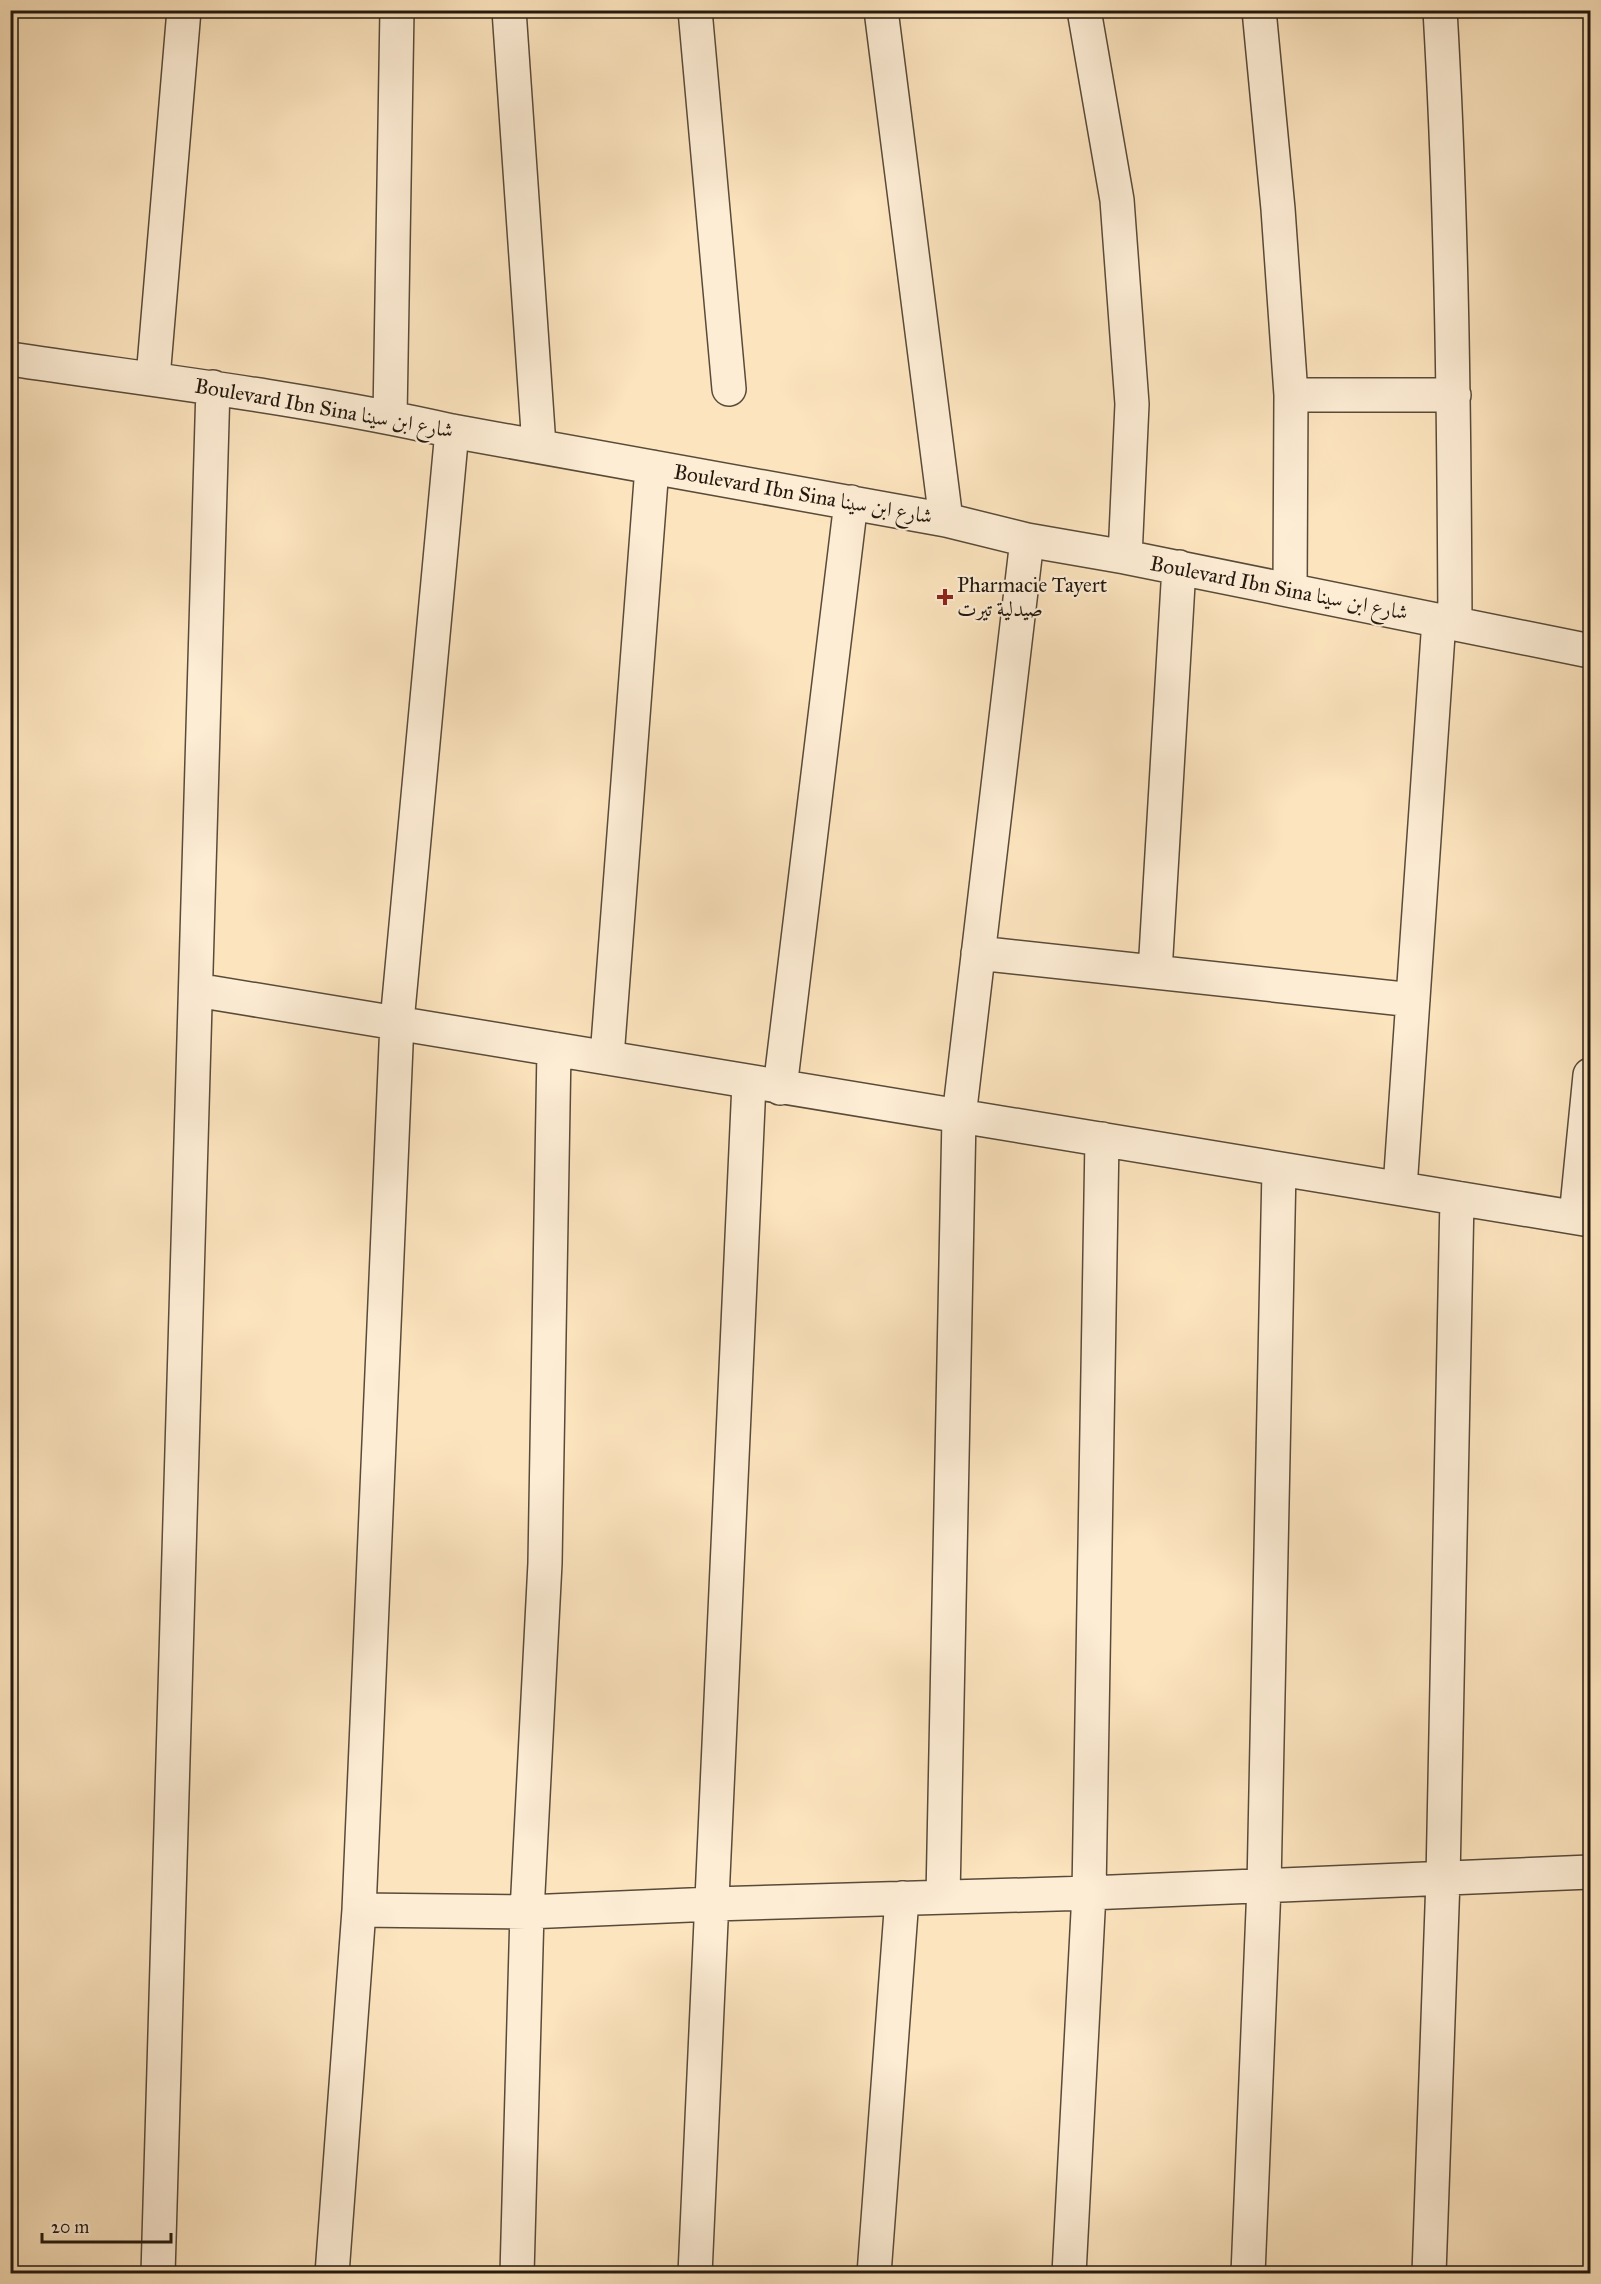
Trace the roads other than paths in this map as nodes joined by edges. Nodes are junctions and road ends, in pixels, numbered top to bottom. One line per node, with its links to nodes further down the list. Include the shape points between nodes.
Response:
1 (184, 10): 10 (street)
2 (397, 10): 15 (street)
3 (509, 10): 17 (street)
4 (695, 10): 12 (street)
5 (881, 10): 20 (street)
6 (1084, 10): 22 (street, via 1118,212 1132,404)
7 (1259, 10): 13 (street)
8 (1440, 10): 14 (street)
9 (10, 359): 10 (street, Boulevard Ibn Sina شارع ابن سينا)
10 (153, 378): 11 (street, Boulevard Ibn Sina شارع ابن سينا)
11 (213, 387): 15 (street, Boulevard Ibn Sina شارع ابن سينا); 29 (street)
12 (729, 389)
13 (1291, 395): 14 (street); 24 (street)
14 (1454, 395): 25 (street)
15 (390, 417): 16 (street, Boulevard Ibn Sina شارع ابن سينا)
16 (452, 431): 17 (street, Boulevard Ibn Sina شارع ابن سينا); 31 (street)
17 (538, 446): 18 (street, Boulevard Ibn Sina شارع ابن سينا)
18 (652, 467): 19 (street, Boulevard Ibn Sina شارع ابن سينا); 33 (street)
19 (851, 502): 20 (street, Boulevard Ibn Sina شارع ابن سينا); 35 (street)
20 (946, 520): 21 (street, Boulevard Ibn Sina شارع ابن سينا)
21 (1027, 540): 22 (street, Boulevard Ibn Sina شارع ابن سينا); 27 (street)
22 (1125, 556): 23 (street, Boulevard Ibn Sina شارع ابن سينا)
23 (1179, 567): 24 (street, Boulevard Ibn Sina شارع ابن سينا); 28 (street)
24 (1290, 590): 25 (street, Boulevard Ibn Sina شارع ابن سينا)
25 (1447, 622): 26 (street, Boulevard Ibn Sina شارع ابن سينا); 30 (street)
26 (1590, 651)
27 (978, 953): 28 (street); 36 (street)
28 (1155, 972): 30 (street)
29 (196, 990): 31 (street); 51 (street)
30 (1413, 1000): 39 (street)
31 (397, 1022): 32 (street); 49 (street)
32 (554, 1049): 33 (street); 50 (street, via 545,1563)
33 (607, 1057): 35 (street)
34 (1590, 1075): 41 (street)
35 (764, 1086): 36 (street); 48 (street)
36 (959, 1117): 37 (street); 47 (street)
37 (1102, 1139): 38 (street); 45 (street)
38 (1279, 1169): 39 (street); 44 (street)
39 (1400, 1188): 40 (street)
40 (1457, 1198): 41 (street); 43 (street)
41 (1583, 1219)
42 (1590, 1872): 43 (street)
43 (1443, 1879): 44 (street); 58 (street)
44 (1264, 1886): 45 (street); 57 (street)
45 (1089, 1893): 47 (street); 56 (street)
46 (902, 1898): 47 (street); 48 (street); 55 (street)
47 (943, 1898)
48 (713, 1904): 50 (street); 54 (street)
49 (359, 1910): 50 (street); 52 (street)
50 (527, 1912): 53 (street)
51 (158, 2274)
52 (332, 2274)
53 (517, 2274)
54 (695, 2274)
55 (874, 2274)
56 (1069, 2274)
57 (1248, 2274)
58 (1429, 2274)

